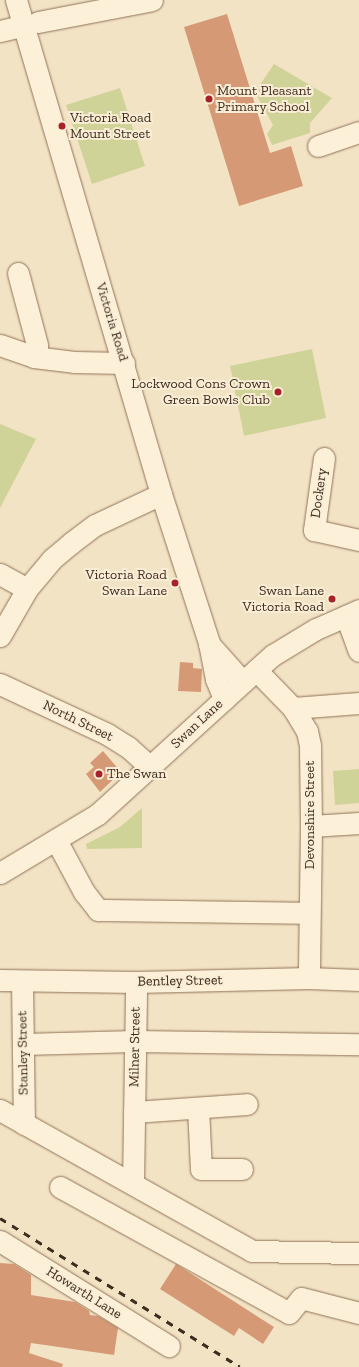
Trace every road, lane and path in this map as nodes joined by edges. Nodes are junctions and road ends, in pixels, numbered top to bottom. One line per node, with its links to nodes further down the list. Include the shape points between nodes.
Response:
1 (16, 0): 3 (street, Victoria Road)
2 (152, 0): 3 (street)
3 (30, 24): 4 (street); 10 (street, Victoria Road)
4 (0, 31)
5 (359, 132): 6 (street)
6 (318, 146)
7 (18, 274): 9 (street, via 38,345)
8 (0, 345): 9 (street)
9 (37, 357): 10 (street, via 74,362)
10 (124, 363): 12 (street, Victoria Road)
11 (324, 458): 13 (street, Dockery, via 314,530)
12 (161, 494): 15 (street, via 95,525 52,559); 18 (street, Victoria Road)
13 (359, 540)
14 (0, 574): 15 (street)
15 (26, 589): 17 (street)
16 (352, 613): 19 (street); 20 (street, Swan Lane, via 316,629 273,655)
17 (0, 636)
18 (209, 643): 20 (street, Victoria Road); 22 (street, Victoria Road, via 216,679)
19 (359, 651)
20 (250, 676): 22 (street, Swan Lane); 24 (street, Devonshire Street)
21 (0, 684): 25 (street, North Street, via 107,734 128,747)
22 (224, 699): 25 (street, Swan Lane)
23 (359, 703): 24 (street)
24 (293, 708): 27 (street, Devonshire Street, via 307,731 310,745)
25 (150, 767): 28 (street, Swan Lane, via 98,814)
26 (359, 823): 27 (street)
27 (311, 826): 30 (street, Devonshire Street)
28 (56, 840): 29 (street, Swan Lane); 30 (street, via 84,892 98,910)
29 (0, 873)
30 (310, 913): 31 (street, Devonshire Street)
31 (309, 978): 33 (street, Bentley Street); 35 (street, Bentley Street)
32 (0, 980): 34 (street, Bentley Street)
33 (359, 980)
34 (22, 982): 35 (street, Bentley Street); 37 (street, Stanley Street)
35 (136, 982): 36 (street, Milner Street)
36 (135, 1042): 37 (street); 38 (street); 42 (street, Milner Street)
37 (23, 1044): 43 (street, Stanley Street)
38 (359, 1044)
39 (247, 1104): 40 (street)
40 (198, 1108): 42 (street); 44 (street, via 201,1169)
41 (0, 1110): 43 (street)
42 (134, 1112): 45 (street, Milner Street)
43 (24, 1124): 45 (street)
44 (242, 1168)
45 (133, 1184): 48 (street, via 252,1251)
46 (60, 1187): 49 (street, via 289,1313 301,1298)
47 (0, 1241): 50 (street, Howarth Lane)
48 (359, 1252)
49 (359, 1313)
50 (169, 1346)

